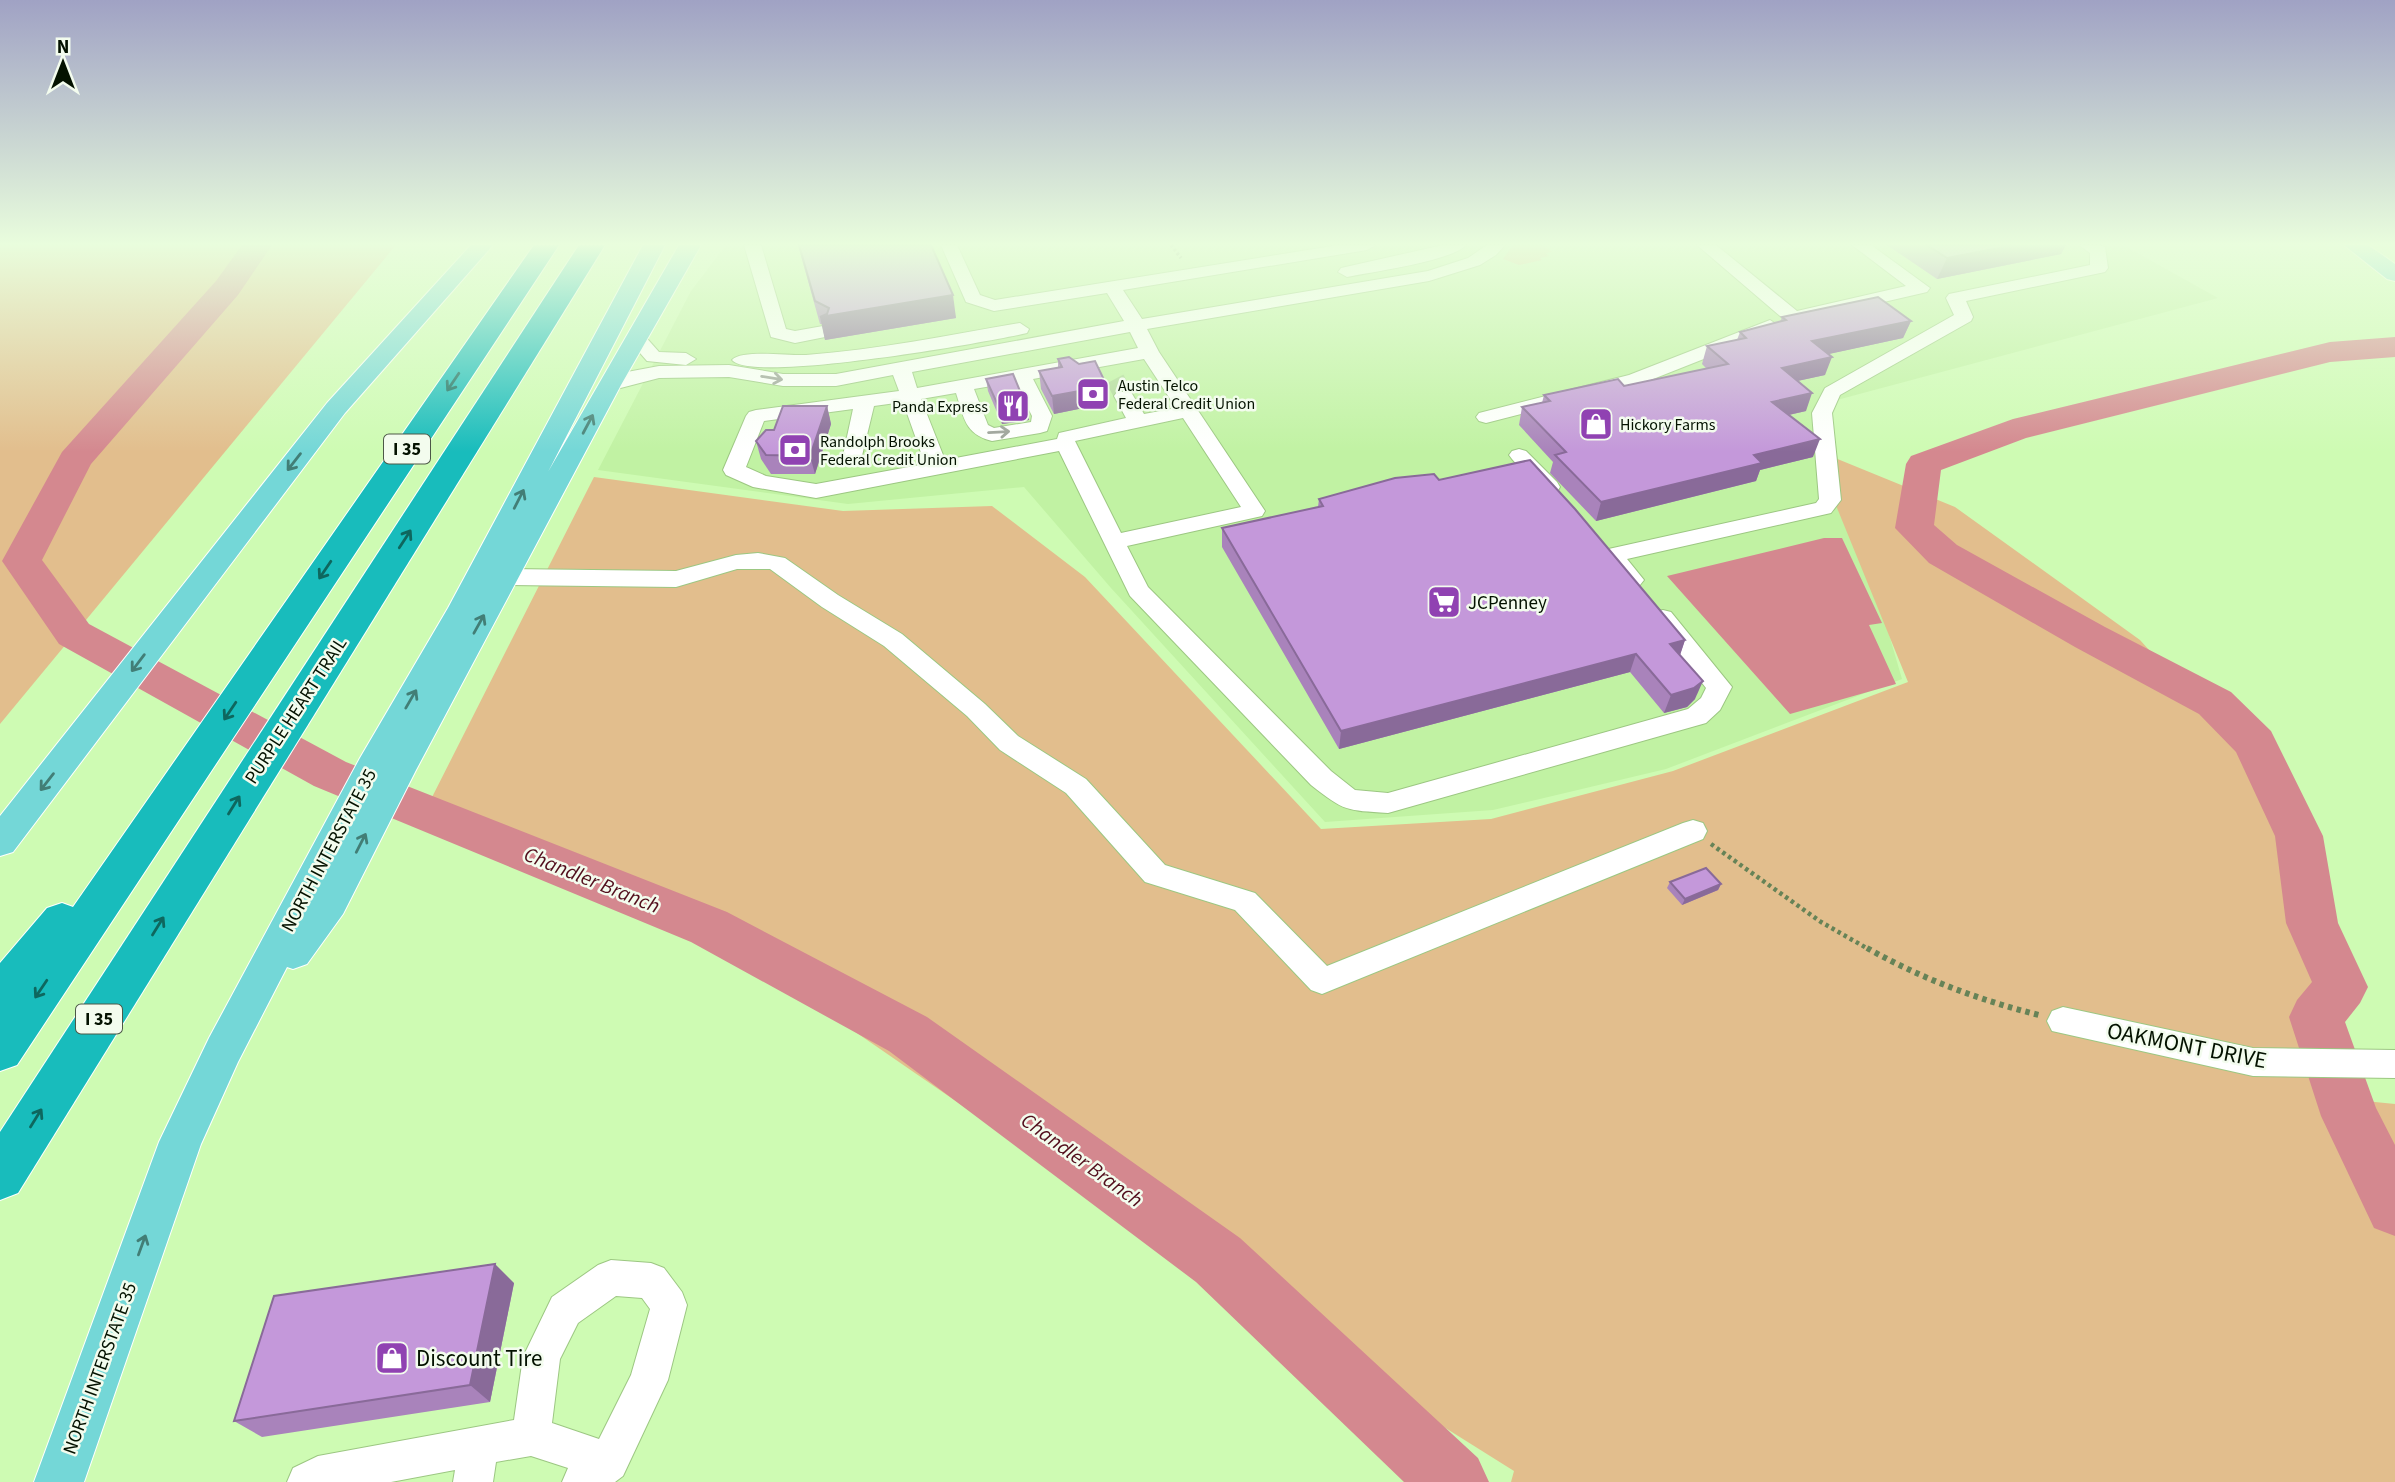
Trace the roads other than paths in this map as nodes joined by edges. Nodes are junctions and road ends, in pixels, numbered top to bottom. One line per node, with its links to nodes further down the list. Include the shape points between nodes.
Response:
1 (400, 314): 29 (main road)
2 (420, 314): 29 (main road)
3 (498, 314): 44 (highway, I 35, one-way to 44)
4 (547, 314): 37 (highway, PURPLE HEART TRAIL / I 35)
5 (565, 314): 37 (highway, via 496,428)
6 (617, 314): 43 (main road, NORTH INTERSTATE 35, one-way to 6, via 463,608)
7 (650, 314): 20 (main road)
8 (772, 314): 18 (street, via 778,333 795,337)
9 (1130, 314): 17 (street)
10 (1151, 314): 17 (street)
11 (1159, 314): 17 (street)
12 (1790, 314): 16 (street)
13 (1806, 314): 16 (street)
14 (1901, 314): 19 (street)
15 (1963, 314): 19 (street)
16 (1793, 317): 31 (street, via 1636,379)
17 (1132, 318): 20 (street, via 804,361 654,357); 21 (street); 23 (street)
18 (823, 332)
19 (1931, 335): 41 (street, via 1832,392 1822,413 1830,500 1823,508)
20 (636, 338): 26 (main road)
21 (1149, 352): 22 (street); 30 (street)
22 (1105, 360): 24 (street); 32 (street)
23 (901, 369): 26 (street, one-way to 23, via 659,372 836,380); 27 (street)
24 (1028, 374): 25 (street); 25 (street, one-way to 24, via 979,429 992,435 1040,427 1042,416); 33 (street)
25 (962, 385): 27 (street)
26 (608, 386): 42 (main road, one-way to 26)
27 (910, 395): 28 (street); 35 (street)
28 (865, 401): 36 (street); 36 (street, via 756,416 734,470 761,482 816,491)
29 (336, 408): 46 (main road, one-way to 46)
30 (1188, 411): 32 (street); 40 (street, via 1254,511)
31 (1486, 417)
32 (1138, 421): 33 (street)
33 (1066, 440): 35 (street); 40 (street)
34 (1519, 455): 38 (street)
35 (937, 468): 36 (street)
36 (852, 471)
37 (439, 485): 51 (highway, PURPLE HEART TRAIL / I 35, one-way to 37)
38 (1565, 505)
39 (1593, 535): 41 (street)
40 (1114, 542): 41 (street, via 1138,592 1321,778 1349,800 1388,803 1698,716 1711,704 1719,687)
41 (1612, 555)
42 (506, 577): 43 (main road, one-way to 42); 45 (street, via 677,579 736,562 776,563 893,640 1009,743 1076,786 1155,874 1245,901 1322,981)
43 (388, 764): 55 (main road, NORTH INTERSTATE 35, one-way to 43, via 180,1142 223,1051 318,897)
44 (153, 821): 47 (highway); 49 (highway, I 35, one-way to 49)
45 (1693, 831)
46 (0, 842)
47 (0, 995)
48 (2063, 1021): 50 (street, OAKMONT DRIVE, via 2253,1062)
49 (0, 1050)
50 (2395, 1064)
51 (0, 1176)
52 (531, 1436): 53 (street); 54 (street); 54 (street, via 542,1357 565,1310 611,1278 651,1281 669,1305 649,1380)
53 (476, 1464): 56 (street, via 318,1476)
54 (595, 1472)
55 (59, 1482)
56 (307, 1482)

